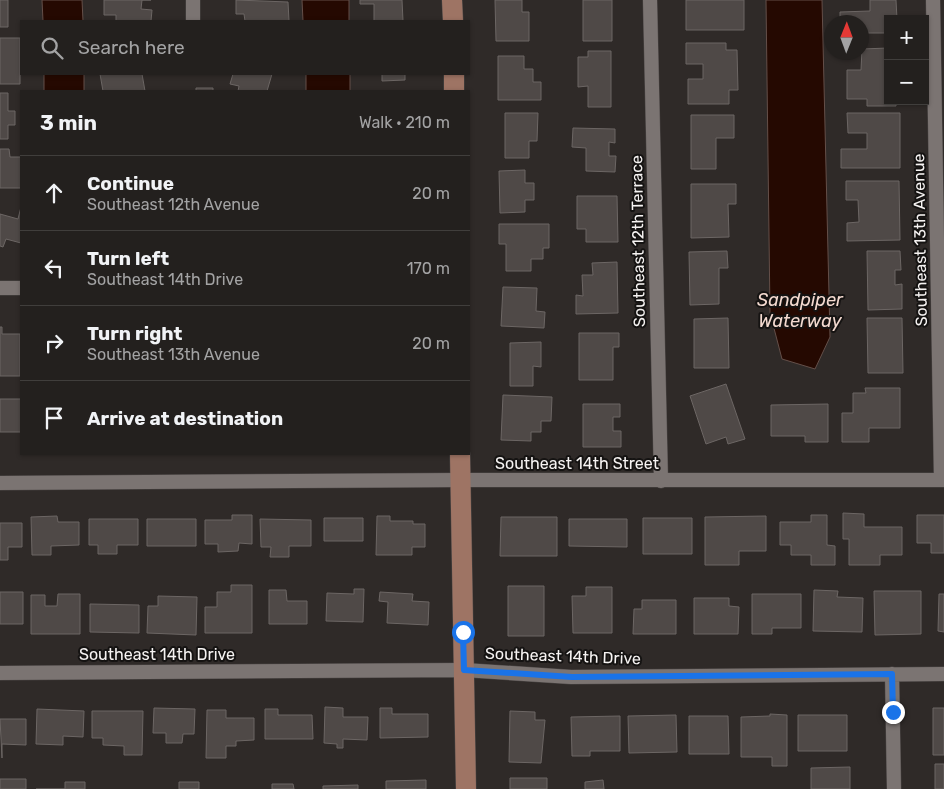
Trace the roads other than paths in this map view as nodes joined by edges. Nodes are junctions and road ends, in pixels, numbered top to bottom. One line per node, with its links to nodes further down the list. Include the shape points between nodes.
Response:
1 (193, 0): 5 (street)
2 (452, 0): 6 (street)
3 (650, 0): 14 (street, Southeast 12th Terrace)
4 (933, 0): 13 (street, Southeast 13th Avenue)
5 (193, 20)
6 (452, 20)
7 (454, 75): 8 (street)
8 (454, 90)
9 (0, 288): 10 (street)
10 (20, 288)
11 (460, 455): 12 (street)
12 (460, 480): 14 (street, Southeast 14th Street); 15 (street, Southeast 14th Street); 16 (street)
13 (943, 480): 14 (street, Southeast 14th Street)
14 (661, 481)
15 (0, 483)
16 (464, 670): 17 (street, Southeast 14th Drive); 18 (street, Southeast 14th Drive, via 572,677); 20 (street)
17 (0, 673)
18 (892, 674): 19 (street, Southeast 14th Drive); 21 (street)
19 (944, 674)
20 (466, 789)
21 (894, 789)

